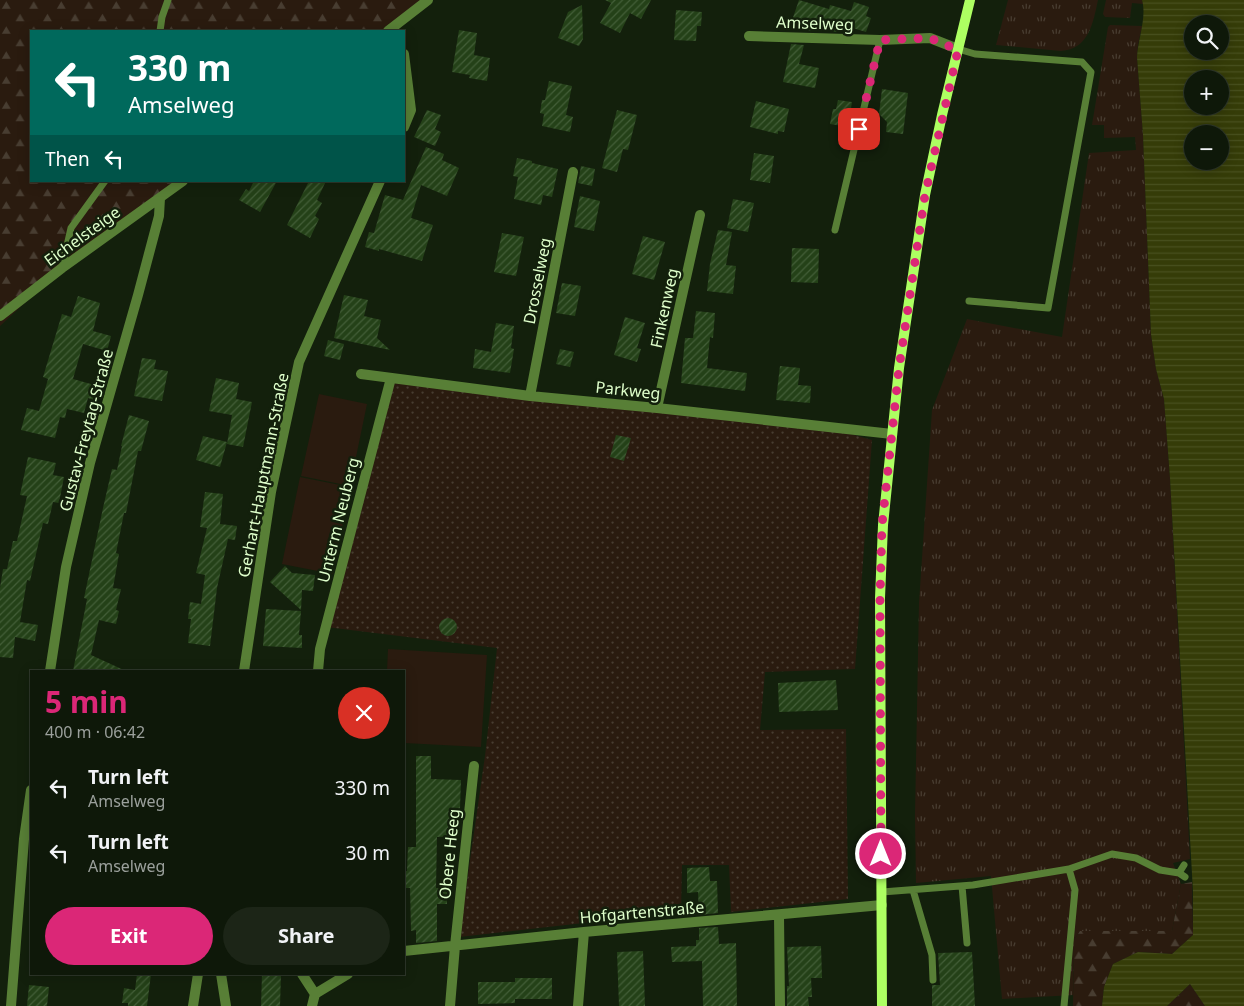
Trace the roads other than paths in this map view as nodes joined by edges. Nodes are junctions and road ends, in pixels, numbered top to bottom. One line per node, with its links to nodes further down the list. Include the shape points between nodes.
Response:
1 (168, 0): 5 (lane)
2 (428, 0): 4 (street)
3 (970, 0): 8 (main road)
4 (400, 27)
5 (160, 30)
6 (749, 36): 7 (street, Amselweg)
7 (880, 40): 8 (street, Amselweg, via 930,38); 17 (lane)
8 (958, 50): 19 (lane, via 1082,62 1090,72 1048,308); 25 (main road, via 925,195)
9 (405, 62): 10 (street, via 411,110)
10 (405, 125)
11 (573, 172): 23 (street, Drosselweg)
12 (104, 182): 18 (lane, via 71,228)
13 (182, 182): 15 (street, Eichelsteige)
14 (380, 182): 27 (street, Gerhart-Hauptmann-Straße, via 300,362 271,492)
15 (160, 198): 18 (street, Eichelsteige); 26 (street, Gustav-Freytag-Straße, via 159,216 66,567)
16 (700, 215): 24 (street, Finkenweg)
17 (835, 230)
18 (62, 268): 20 (street, Eichelsteige)
19 (969, 300)
20 (0, 316)
21 (361, 374): 22 (street, Parkweg)
22 (391, 378): 23 (street, Parkweg); 28 (street, Unterm Neuberg, via 320,649)
23 (530, 396): 24 (street, Parkweg)
24 (657, 408): 25 (street, Parkweg)
25 (892, 434): 35 (main road, via 882,525 880,598)
26 (50, 670)
27 (244, 670)
28 (318, 670)
29 (474, 766): 40 (street, Obere Heeg)
30 (30, 797): 48 (street)
31 (1184, 865): 32 (lane, via 1182,875 1160,870 1136,858 1112,854)
32 (1069, 869): 33 (lane); 56 (lane, via 1075,890)
33 (962, 886): 34 (lane); 39 (lane)
34 (913, 890): 35 (lane); 46 (lane, via 932,955)
35 (882, 892): 36 (main road)
36 (882, 905): 37 (street, Hofgartenstraße); 55 (main road)
37 (779, 915): 38 (street, Hofgartenstraße); 54 (street)
38 (584, 932): 40 (street, Hofgartenstraße); 53 (street)
39 (967, 943)
40 (455, 946): 41 (street, Hofgartenstraße); 52 (street, Obere Heeg)
41 (405, 951)
42 (198, 975): 49 (street)
43 (221, 975): 50 (street)
44 (303, 975): 47 (street)
45 (346, 975): 47 (street)
46 (934, 980)
47 (315, 994): 51 (street)
48 (11, 1006)
49 (193, 1006)
50 (226, 1006)
51 (312, 1006)
52 (450, 1006)
53 (578, 1006)
54 (780, 1006)
55 (882, 1006)
56 (1064, 1006)

